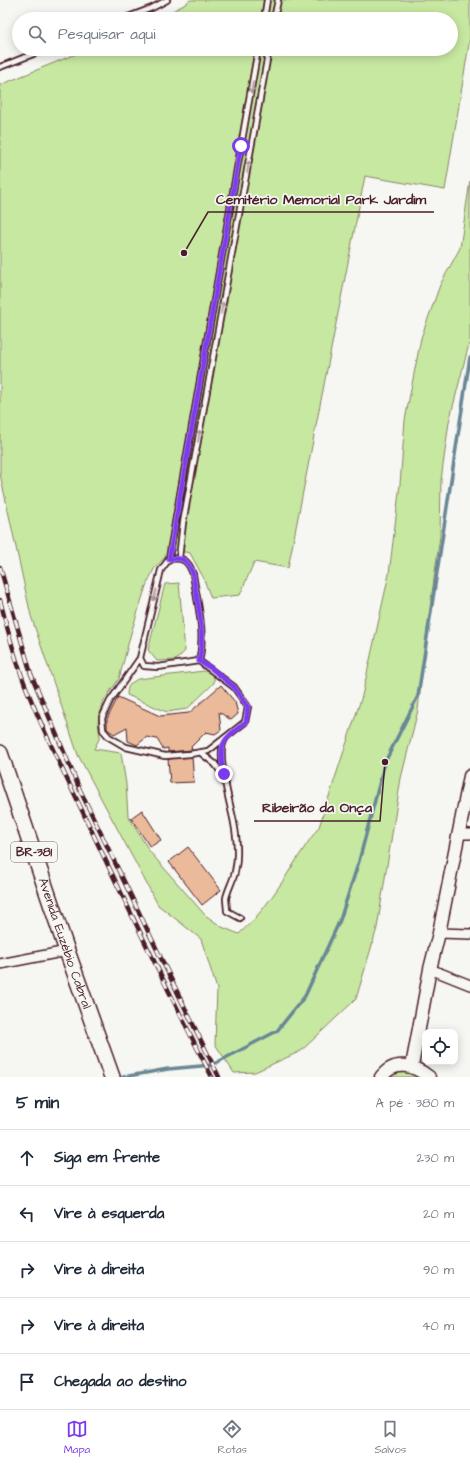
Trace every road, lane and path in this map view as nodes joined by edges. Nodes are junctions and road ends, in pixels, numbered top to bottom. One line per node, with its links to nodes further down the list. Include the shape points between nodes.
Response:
1 (167, 0): 4 (lane)
2 (267, 0): 5 (lane)
3 (278, 0): 6 (lane)
4 (141, 12)
5 (265, 12)
6 (275, 12)
7 (28, 56): 10 (lane)
8 (257, 56): 12 (lane, one-way to 12)
9 (268, 56): 11 (lane, one-way to 9, via 183,522)
10 (0, 67)
11 (179, 558): 12 (lane); 14 (lane, via 185,560 193,574 202,649)
12 (169, 559): 13 (lane, one-way to 13, via 161,570)
13 (140, 658): 14 (lane, via 144,666 158,667); 16 (lane, via 110,702 102,718 103,730 109,737 126,747 165,756)
14 (199, 661): 15 (lane, via 234,687 248,707 246,722)
15 (227, 736): 16 (lane, via 208,752); 19 (lane, via 222,749)
16 (201, 752): 19 (lane, via 215,764)
17 (0, 753): 24 (main road, Avenida Euzébio Cabral / BR-381)
18 (470, 776): 20 (street)
19 (225, 781): 21 (lane, via 234,822 237,860 226,899 228,911)
20 (465, 834): 22 (street)
21 (240, 918)
22 (439, 933): 23 (street); 26 (street)
23 (470, 934)
24 (67, 951): 25 (street); 30 (main road, Avenida Euzébio Cabral / BR-381)
25 (0, 964)
26 (430, 969): 27 (street); 28 (street)
27 (470, 985)
28 (412, 1066): 29 (street, via 398,1066); 32 (street)
29 (383, 1075): 31 (street)
30 (112, 1077)
31 (370, 1077)
32 (429, 1077)

